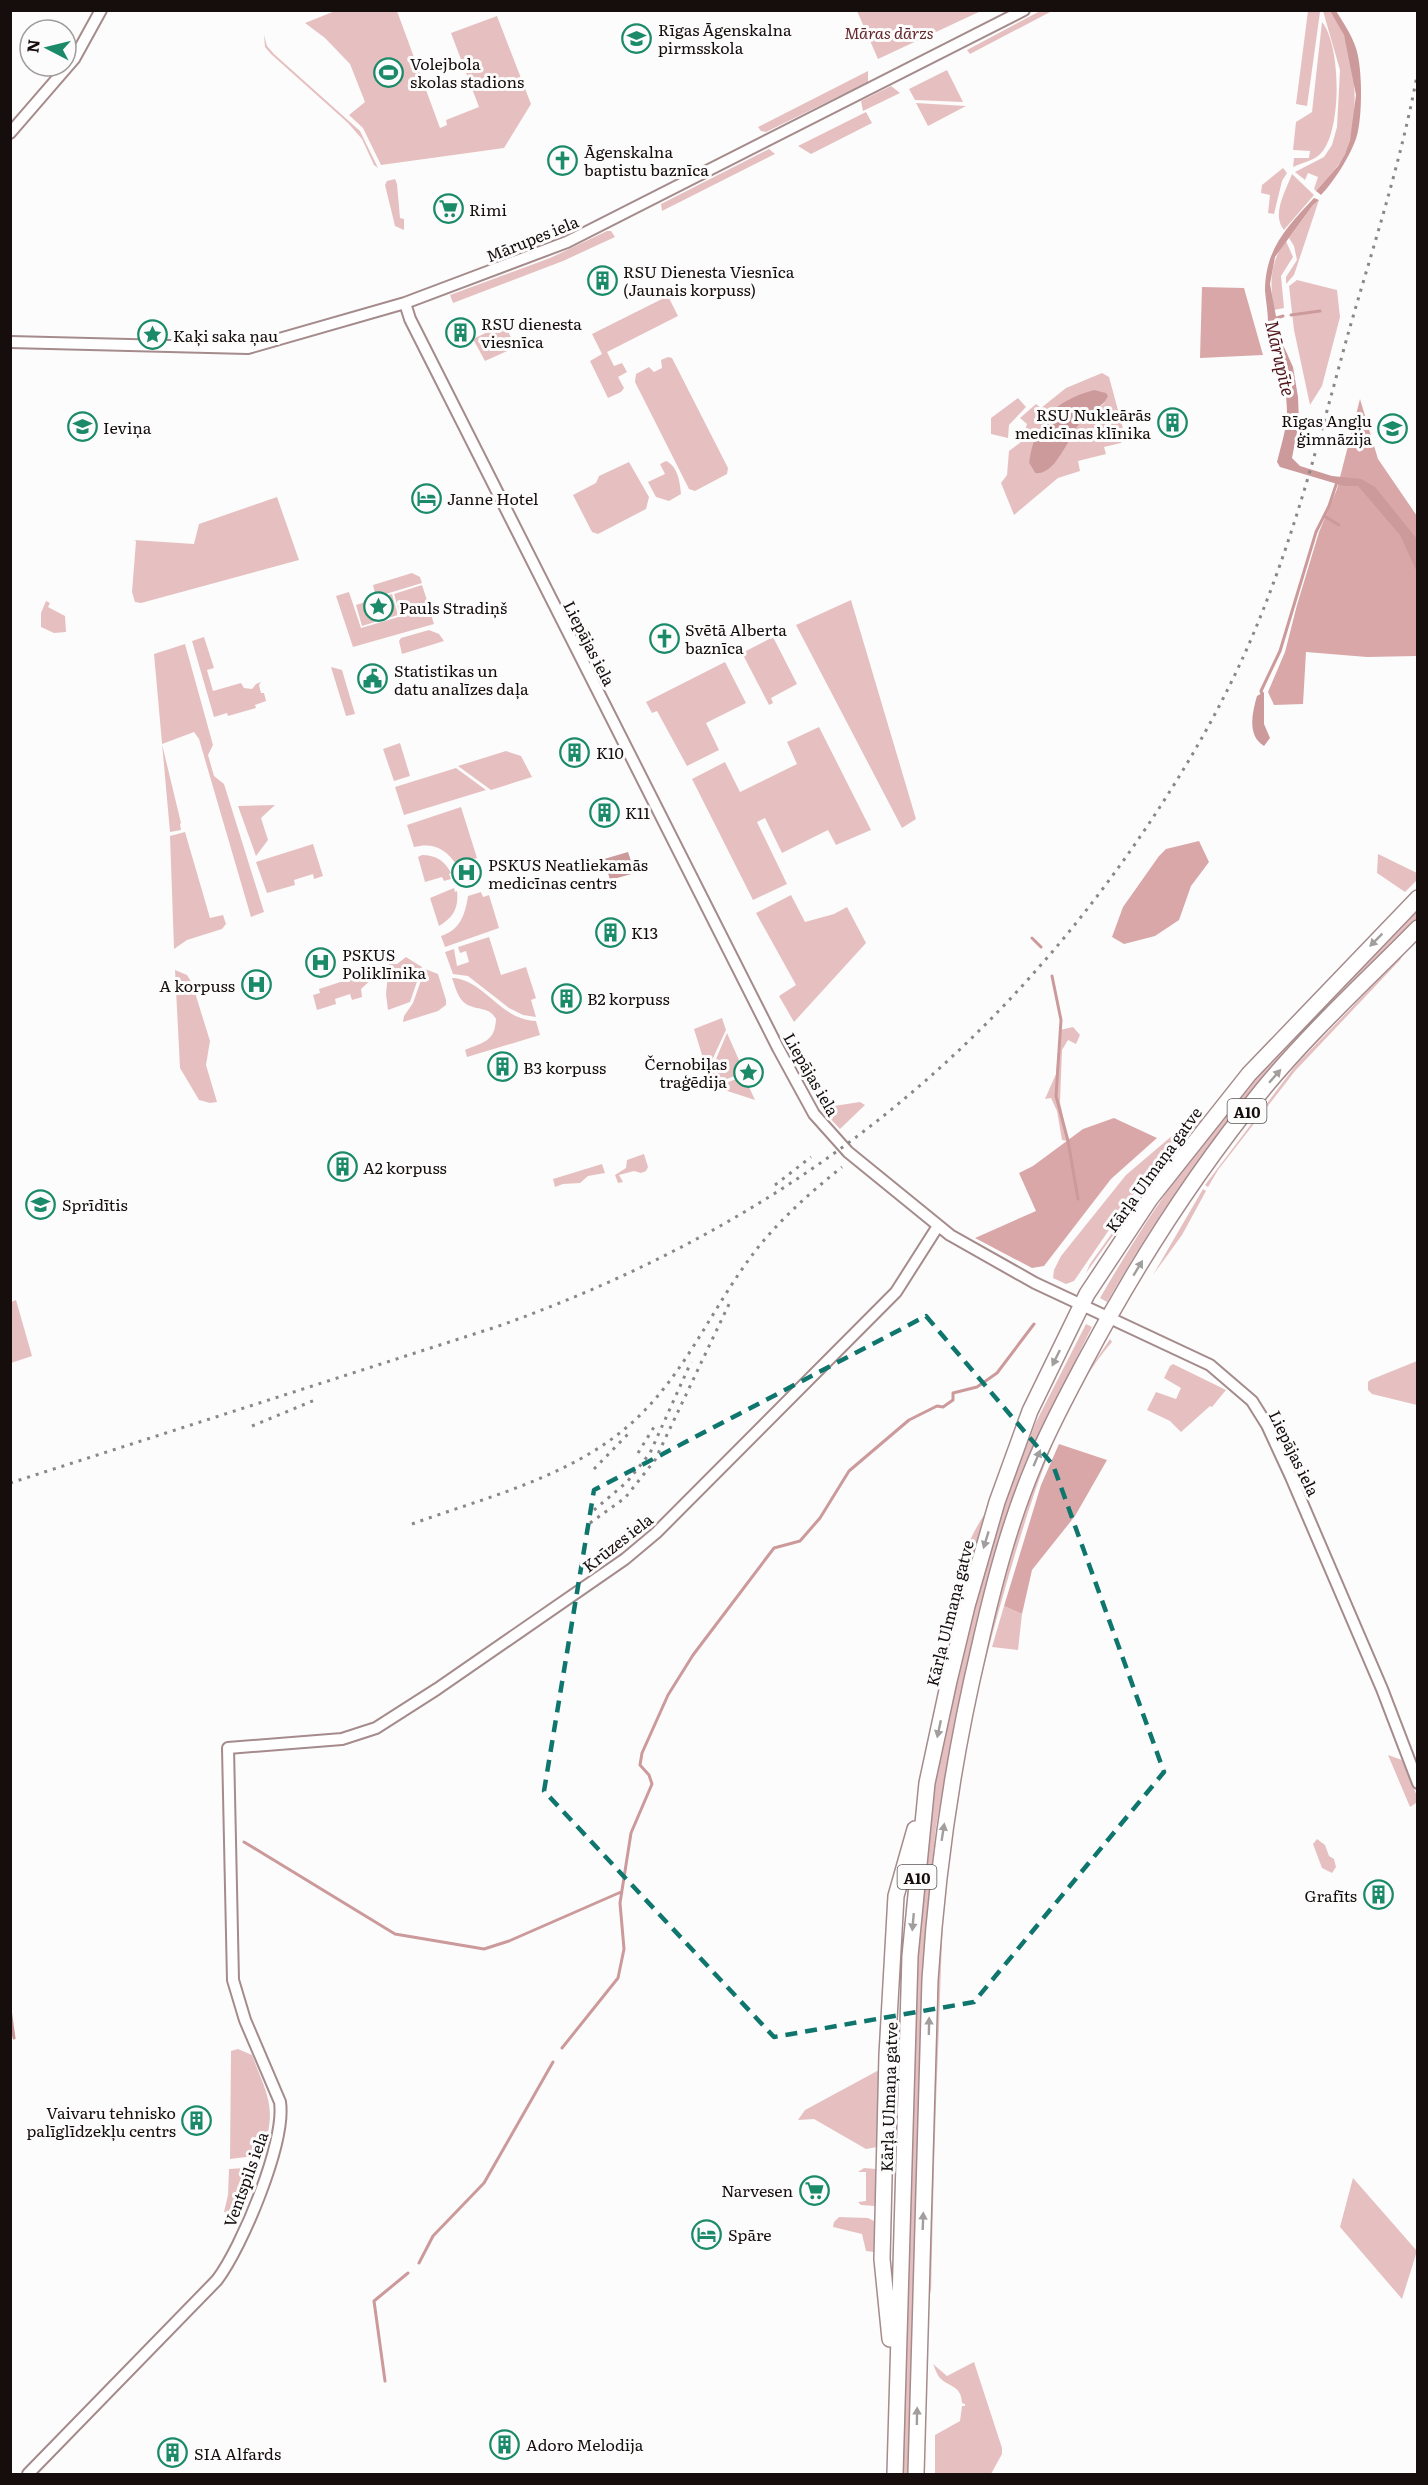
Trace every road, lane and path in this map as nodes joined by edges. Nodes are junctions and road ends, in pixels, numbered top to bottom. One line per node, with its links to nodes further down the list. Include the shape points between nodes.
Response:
1 (101, 10): 3 (street, via 74,59)
2 (1024, 10): 4 (street, Mārupes iela, via 567,242)
3 (10, 133)
4 (405, 303): 5 (street, Mārupes iela, via 248,348); 8 (street, Liepājas iela, via 476,453 814,1114 854,1158)
5 (10, 342)
6 (1418, 898): 9 (highway, Kārļa Ulmaņa gatve / A10, one-way to 9, via 1242,1082 1150,1200)
7 (1418, 928): 10 (highway, A10, one-way to 7, via 1171,1214 1266,1086)
8 (938, 1226): 9 (street, Liepājas iela); 11 (street, Krūzes iela, via 896,1292 656,1533 625,1559 376,1728 342,1739)
9 (1081, 1305): 10 (street, Liepājas iela); 14 (highway, Kārļa Ulmaņa gatve / A10, one-way to 14, via 1030,1411 997,1502 967,1605 927,1783 896,1896 882,2259 896,2419)
10 (1107, 1318): 12 (street, Liepājas iela, via 1210,1365 1252,1401 1291,1477); 15 (highway, A10, one-way to 10, via 930,1980 934,1907 952,1773 987,1612 1016,1513 1053,1422)
11 (228, 1748): 13 (street, Ventspils iela, via 233,1980 244,2019 280,2102 278,2137 245,2228 222,2273)
12 (1418, 1783)
13 (28, 2475)
14 (895, 2475)
15 (916, 2475)

